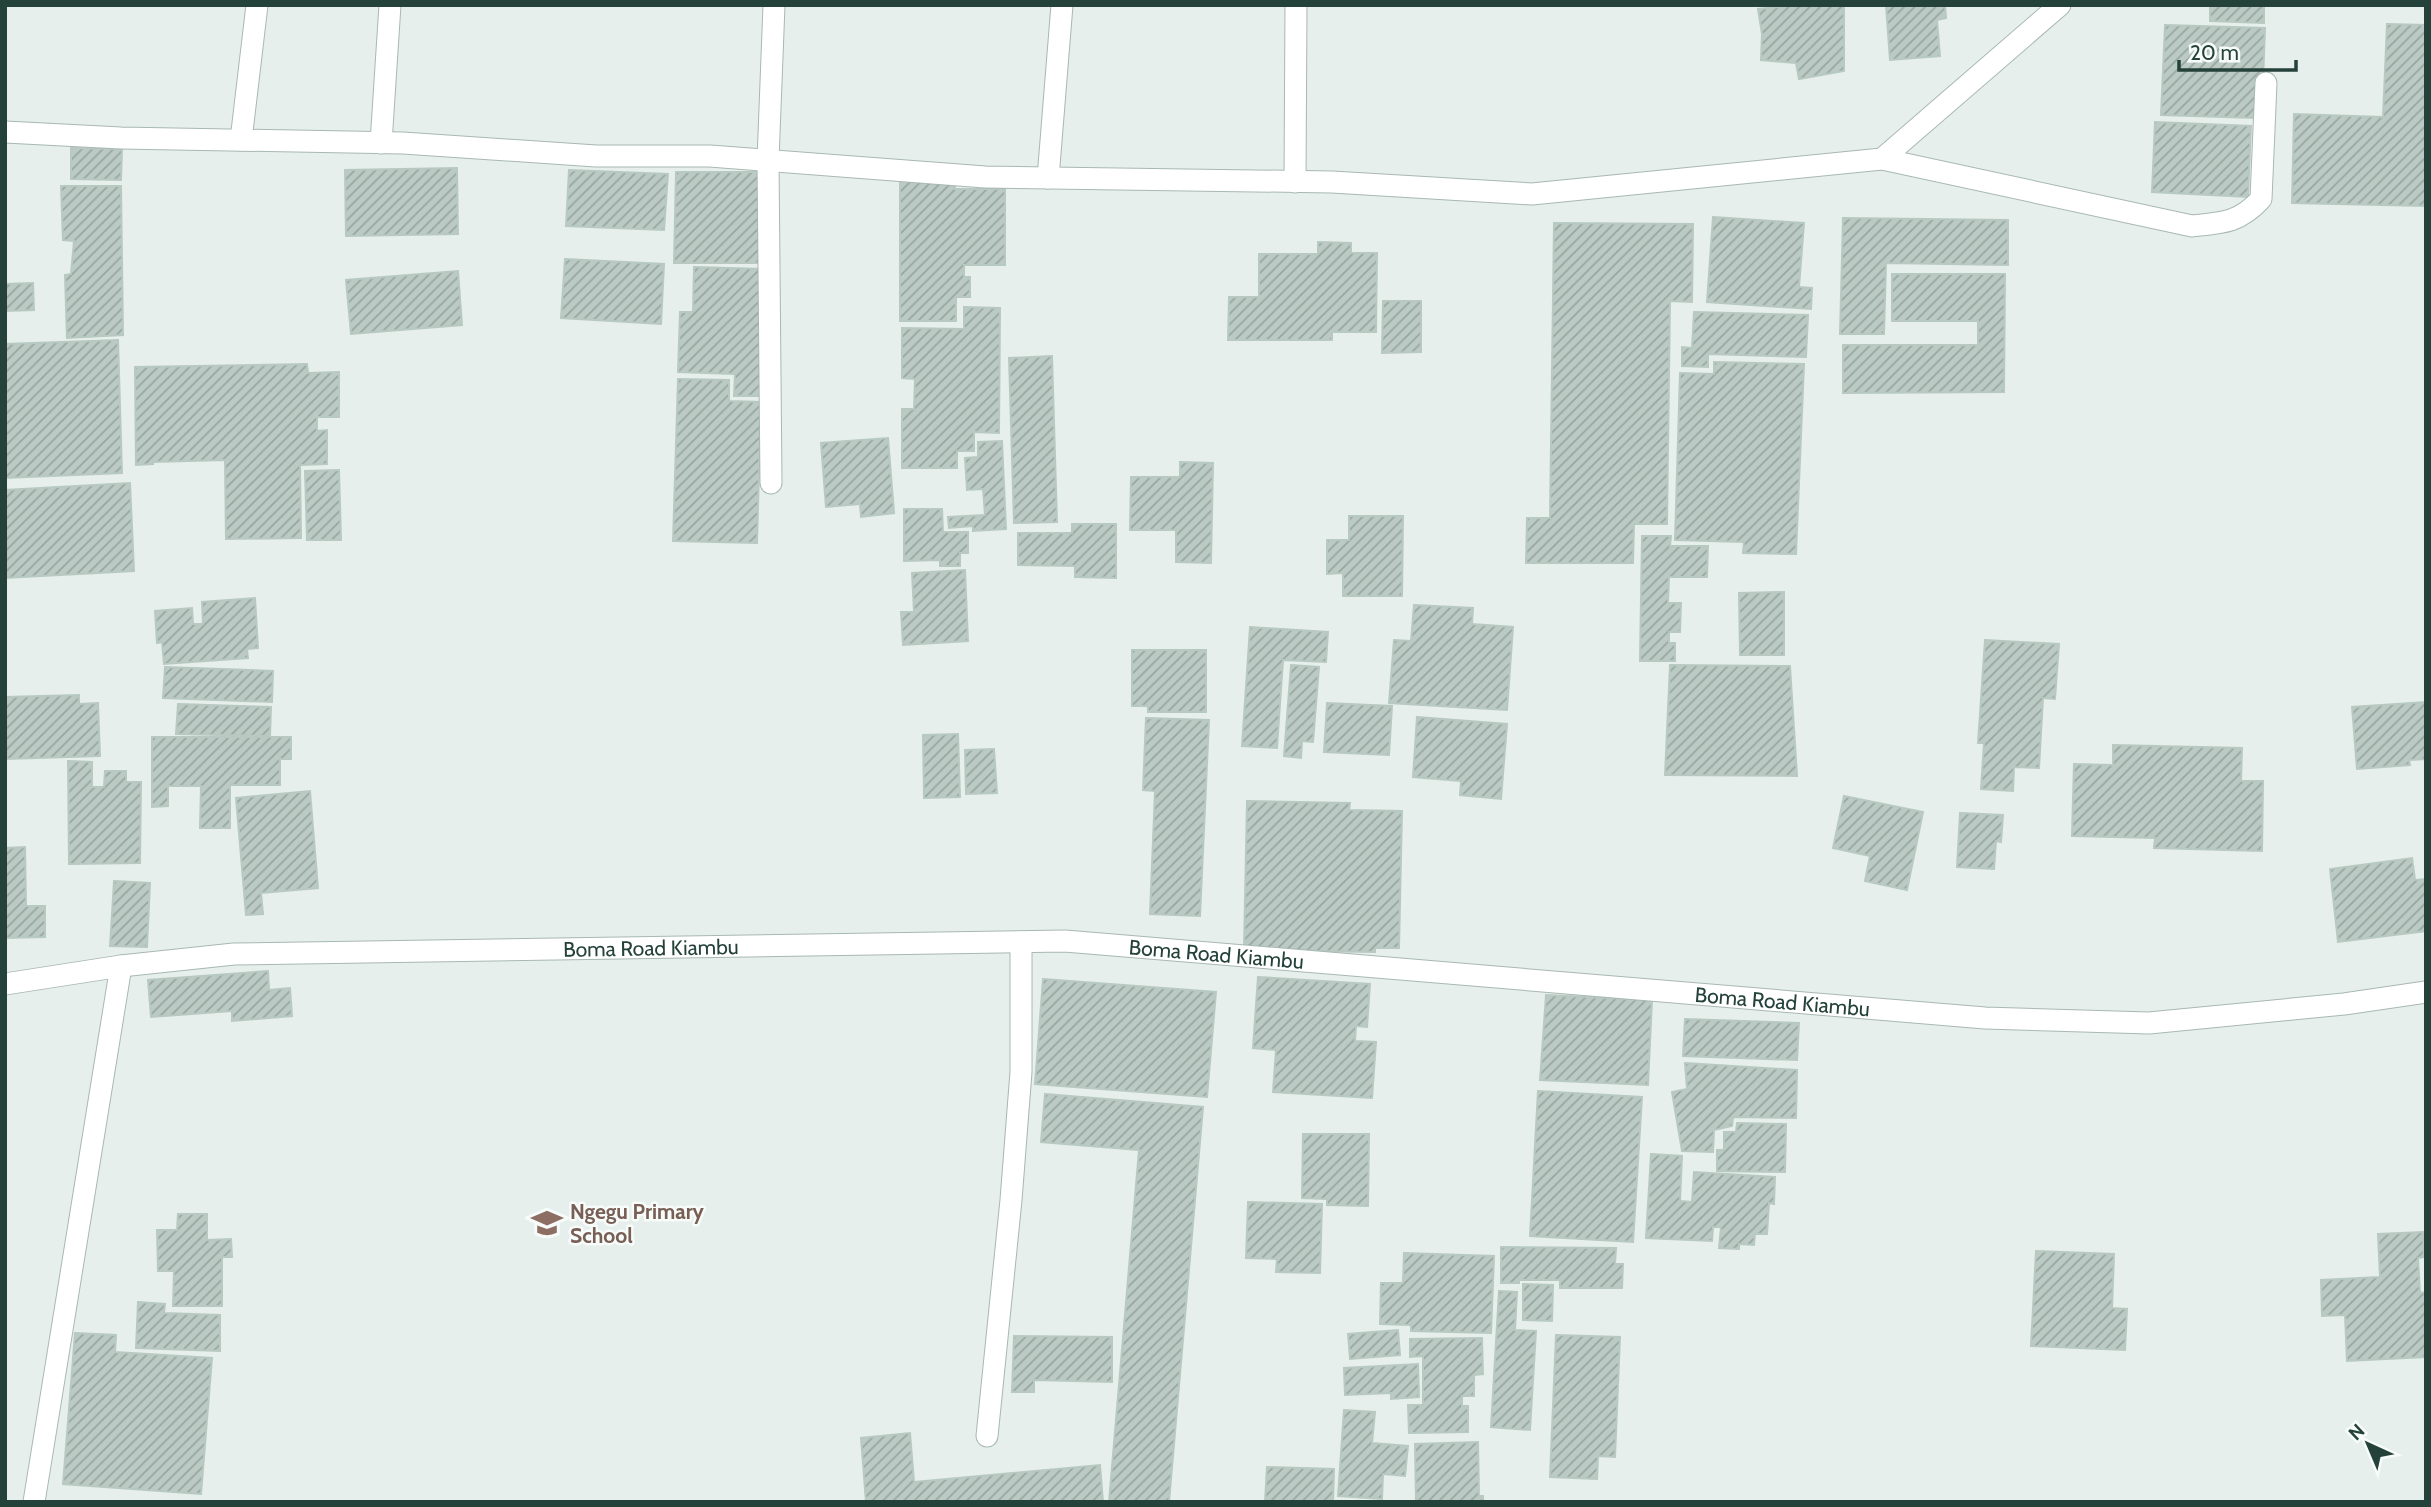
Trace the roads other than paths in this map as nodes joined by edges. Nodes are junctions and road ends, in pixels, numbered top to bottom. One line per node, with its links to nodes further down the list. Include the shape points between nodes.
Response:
1 (257, 5): 9 (street)
2 (390, 5): 10 (street)
3 (774, 5): 12 (street)
4 (1062, 5): 13 (street)
5 (1296, 5): 14 (street)
6 (2060, 5): 11 (street)
7 (2266, 83): 11 (street, via 2261,199 2249,212 2229,222 2192,226)
8 (5, 132): 9 (street)
9 (241, 140): 10 (street)
10 (381, 143): 12 (street, via 596,156)
11 (1882, 159): 14 (street, via 1532,194)
12 (768, 160): 13 (street); 15 (street)
13 (1048, 178): 14 (street)
14 (1295, 182)
15 (771, 483)
16 (1021, 942): 17 (street, Boma Road Kiambu, via 234,954); 19 (street, Boma Road Kiambu, via 1065,941 1998,1018 2149,1023); 20 (street, via 1021,1072)
17 (121, 966): 18 (street, Boma Road Kiambu); 21 (street)
18 (5, 984)
19 (2426, 992)
20 (987, 1436)
21 (34, 1502)

